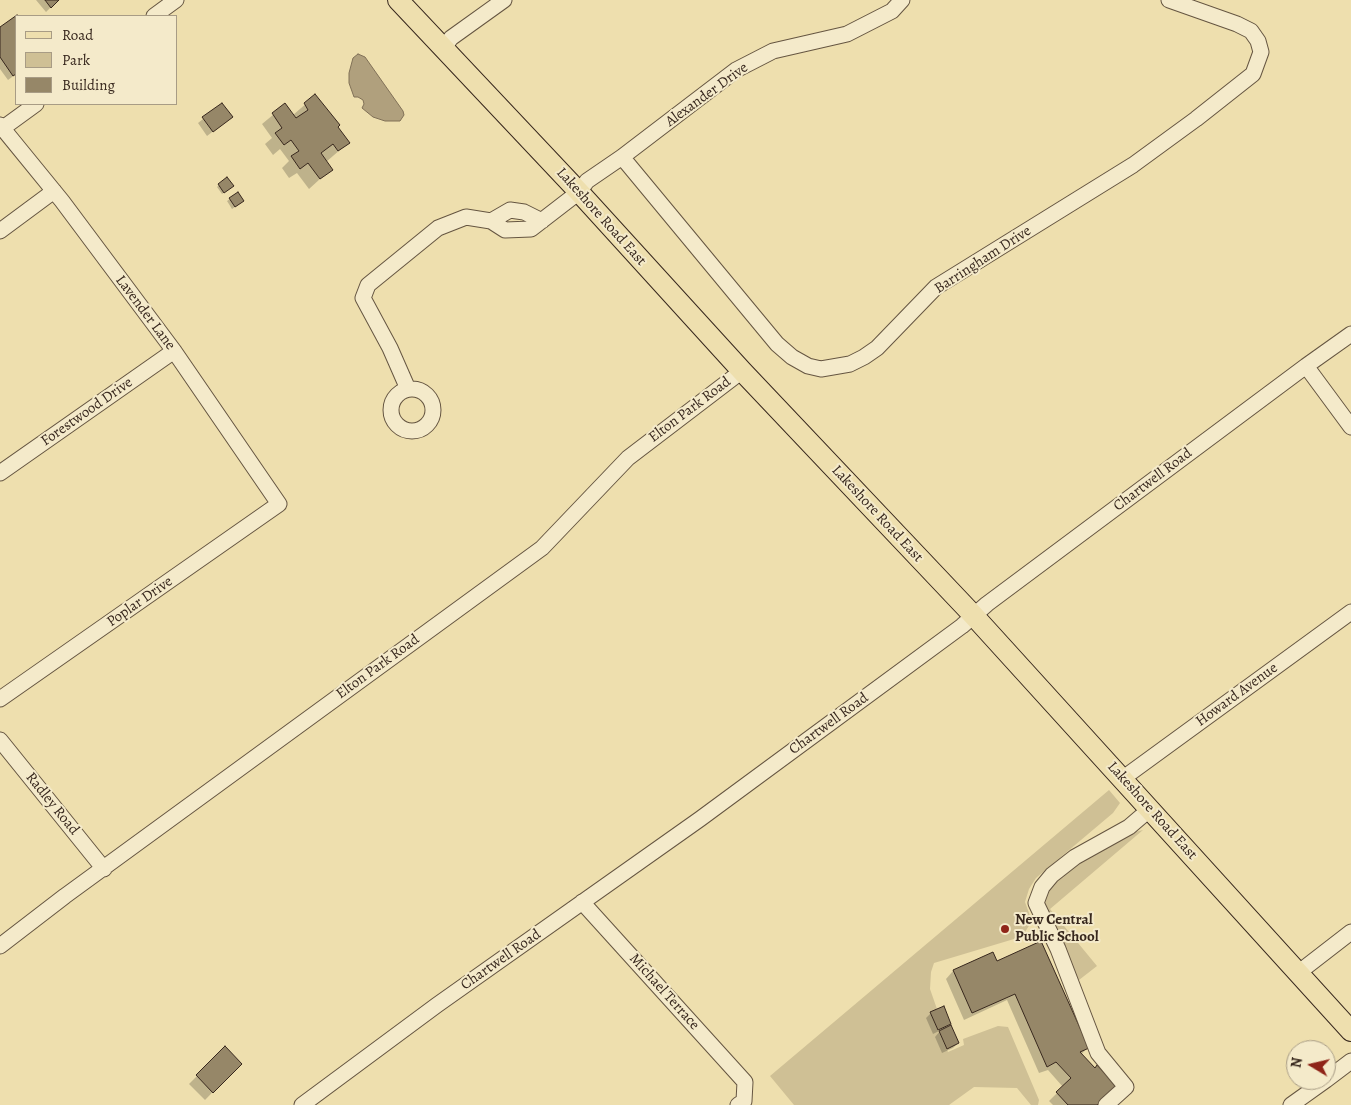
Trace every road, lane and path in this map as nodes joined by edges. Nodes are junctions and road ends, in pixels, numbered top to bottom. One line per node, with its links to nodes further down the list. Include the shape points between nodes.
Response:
1 (176, 0): 6 (street)
2 (398, 0): 7 (main road, Lakeshore Road East)
3 (504, 0): 7 (street, via 451,38)
4 (902, 0): 10 (street, Alexander Drive, via 892,12 848,34 773,51 736,70)
5 (1169, 0): 10 (street, Barringham Drive, via 1251,31 1261,52 1252,74 1133,165 936,287 877,348 850,364 821,369 792,357)
6 (155, 15)
7 (444, 48): 12 (main road, Lakeshore Road East)
8 (34, 105): 9 (street)
9 (2, 126): 11 (street, Lavender Lane)
10 (622, 158): 12 (street, Alexander Drive, via 587,181)
11 (54, 191): 13 (street); 15 (street, Lavender Lane)
12 (579, 192): 17 (main road, Lakeshore Road East); 18 (street, Alexander Drive, via 531,229 505,230 492,221 466,217 438,228 368,285 363,298)
13 (0, 231)
14 (1351, 334): 16 (street, Chartwell Road)
15 (174, 351): 20 (street, Forestwood Drive); 21 (street, Lavender Lane)
16 (1306, 366): 19 (street); 23 (street, Chartwell Road)
17 (742, 371): 23 (main road, Lakeshore Road East); 28 (street, Elton Park Road, via 628,458 542,548)
18 (408, 389)
19 (1351, 427)
20 (0, 473)
21 (279, 504): 24 (street, Poplar Drive)
22 (1351, 612): 26 (street, Howard Avenue)
23 (974, 616): 26 (main road, Lakeshore Road East); 29 (street, Chartwell Road)
24 (0, 699)
25 (0, 740): 28 (street, Radley Road)
26 (1122, 779): 27 (main road, Lakeshore Road East)
27 (1150, 809): 32 (main road, Lakeshore Road East); 39 (street, via 1129,827 1075,857 1052,875 1042,887 1036,903 1058,949 1098,1053 1126,1087)
28 (104, 869): 31 (street, Elton Park Road)
29 (582, 902): 37 (street, Chartwell Road); 38 (street, Michael Terrace, via 745,1082 744,1101)
30 (1351, 932): 32 (street)
31 (0, 946)
32 (1298, 973): 33 (main road, Lakeshore Road East)
33 (1351, 1031)
34 (1351, 1061): 35 (street)
35 (1336, 1072)
36 (1312, 1090): 40 (street)
37 (302, 1105)
38 (738, 1105)
39 (1106, 1105)
40 (1292, 1105)

